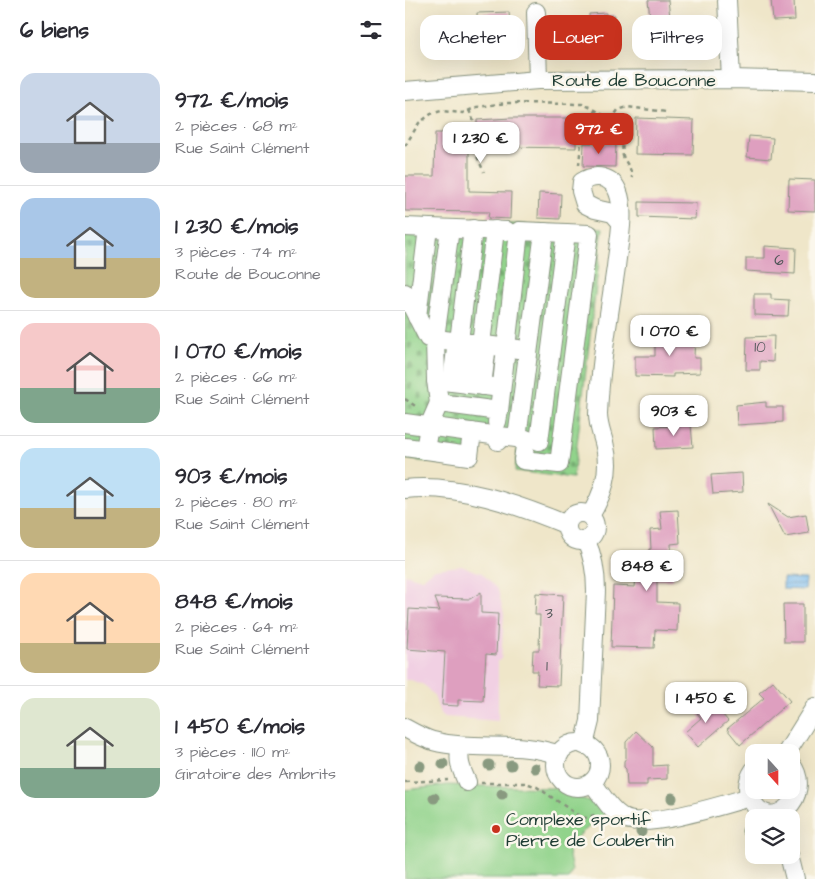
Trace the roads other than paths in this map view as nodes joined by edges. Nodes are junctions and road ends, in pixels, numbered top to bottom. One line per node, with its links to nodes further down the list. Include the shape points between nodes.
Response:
1 (727, 0): 3 (street, Route de Bouconne)
2 (535, 12): 4 (street, Route de Bouconne)
3 (731, 79): 4 (street, Route de Bouconne); 5 (street, Route de Bouconne)
4 (538, 80): 6 (street, Route de Bouconne)
5 (815, 81)
6 (405, 91)
7 (621, 222): 37 (street, via 598,415 608,460 606,479 603,493)
8 (405, 227): 9 (street)
9 (428, 228): 10 (street); 17 (street)
10 (450, 229): 11 (street); 18 (street)
11 (473, 229): 12 (street); 19 (street)
12 (495, 230): 13 (street); 19 (street)
13 (519, 231): 14 (street); 20 (street)
14 (544, 232): 15 (street); 21 (street)
15 (566, 233): 22 (street); 23 (street, via 589,234)
16 (405, 293): 17 (street)
17 (417, 317): 18 (street, via 428,338)
18 (435, 338): 19 (street); 24 (street)
19 (471, 343): 20 (street); 24 (street); 24 (street)
20 (506, 347): 21 (street); 25 (street)
21 (528, 350): 22 (street); 32 (street)
22 (550, 353): 23 (street); 32 (street)
23 (573, 356): 33 (street)
24 (459, 383): 25 (street); 26 (street)
25 (501, 388): 27 (street)
26 (439, 403): 27 (street); 29 (street)
27 (499, 411): 31 (street)
28 (405, 423): 29 (street)
29 (429, 426): 30 (street); 35 (street)
30 (472, 432): 31 (street); 35 (street, via 469,456)
31 (498, 438): 32 (street)
32 (527, 439): 33 (street); 33 (street, via 523,460 559,464)
33 (561, 444)
34 (405, 447): 35 (street)
35 (425, 450)
36 (405, 489): 38 (street, via 449,489 495,500)
37 (590, 516): 38 (street, via 576,513); 39 (street, via 596,530)
38 (567, 525): 39 (street, via 571,538 578,542)
39 (586, 541): 43 (street, via 596,571 596,591 590,721)
40 (815, 707): 42 (street)
41 (405, 728): 44 (street, via 433,741)
42 (792, 744)
43 (584, 745): 45 (street, via 572,744); 48 (street, via 591,748 599,761 597,776)
44 (461, 746): 45 (street, via 526,746); 47 (street, via 460,768)
45 (559, 755): 48 (street, via 557,771 567,785 584,786)
46 (800, 773): 49 (street)
47 (467, 782)
48 (592, 782): 50 (street, via 623,819 635,821 655,820)
49 (809, 788): 53 (street)
50 (745, 798)
51 (750, 799): 52 (street)
52 (761, 809)
53 (792, 809)
54 (791, 864): 55 (street)
55 (795, 879)

